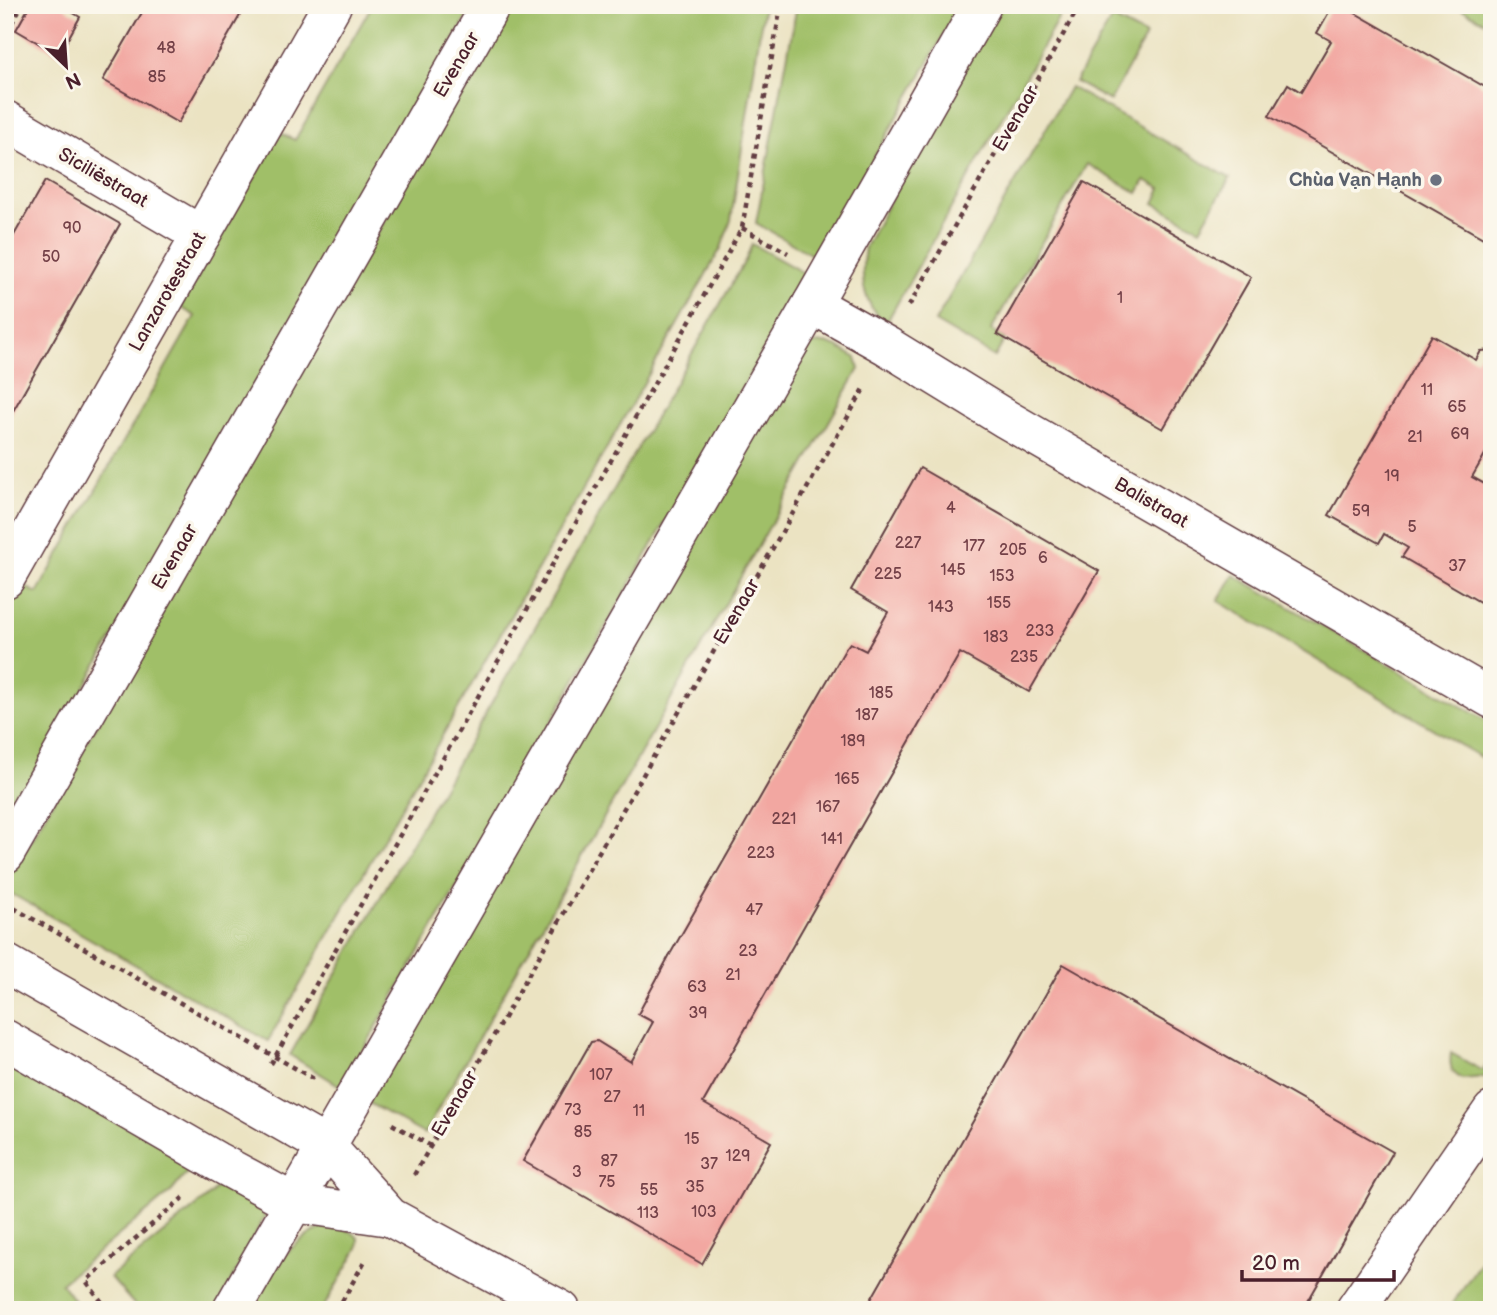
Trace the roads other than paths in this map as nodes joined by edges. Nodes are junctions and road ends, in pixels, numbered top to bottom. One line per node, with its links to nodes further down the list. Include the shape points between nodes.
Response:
1 (332, 5): 5 (street, Lanzarotestraat)
2 (491, 5): 9 (street, Evenaar)
3 (982, 5): 6 (street)
4 (5, 120): 5 (street, Siciliëstraat)
5 (201, 235): 7 (street, Lanzarotestraat)
6 (812, 304): 8 (street, Balistraat); 13 (street)
7 (5, 579)
8 (1492, 699)
9 (5, 854)
10 (5, 963): 13 (street)
11 (5, 1039): 14 (street)
12 (1492, 1111): 18 (street)
13 (326, 1146): 14 (street); 15 (street)
14 (294, 1203): 15 (street); 16 (street)
15 (390, 1217): 17 (street)
16 (232, 1310)
17 (561, 1310)
18 (1355, 1310)

